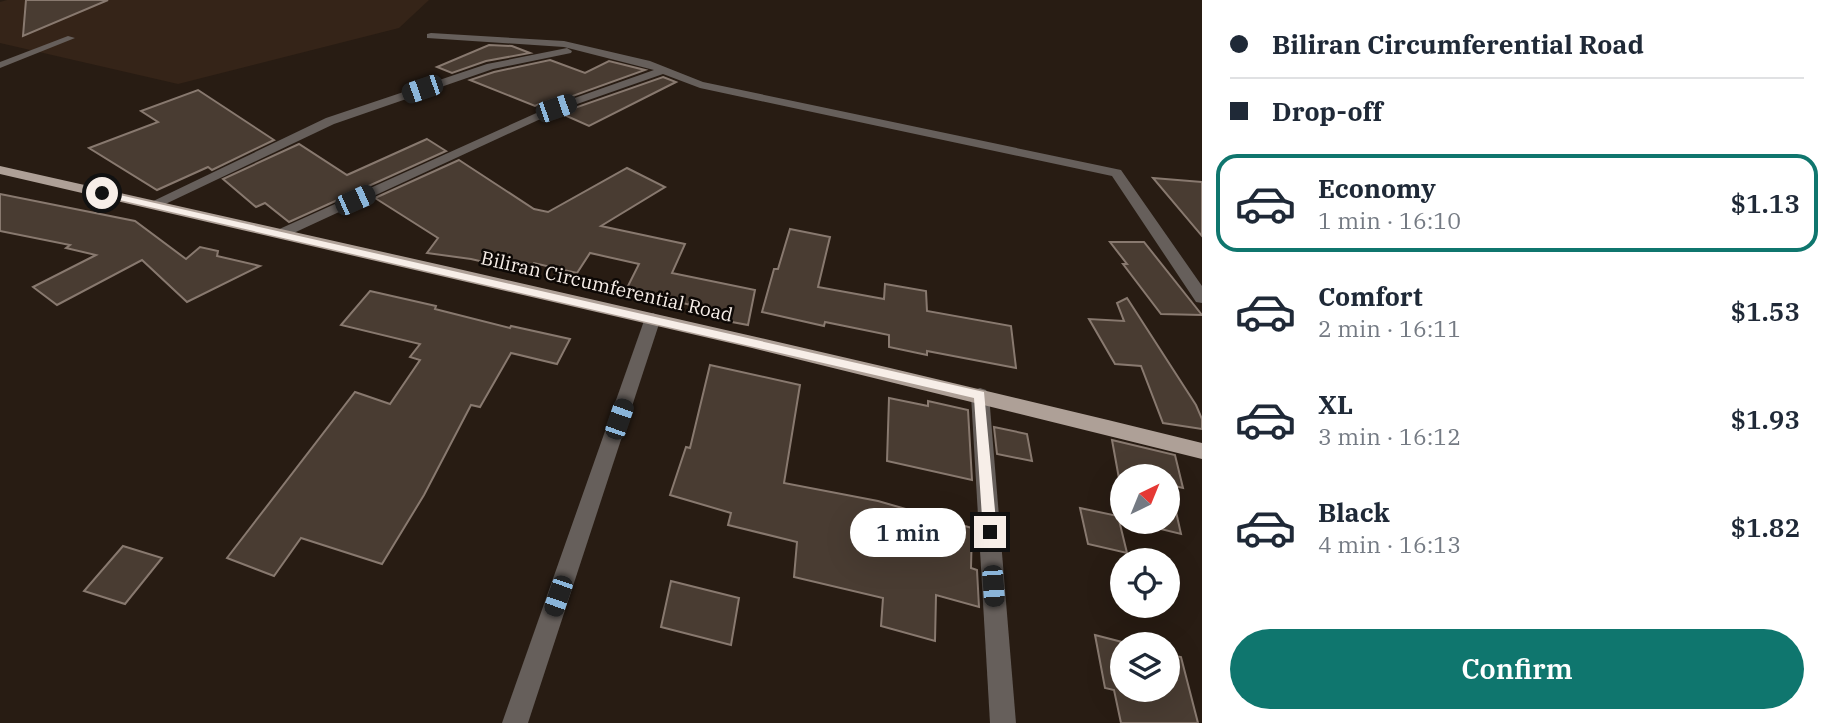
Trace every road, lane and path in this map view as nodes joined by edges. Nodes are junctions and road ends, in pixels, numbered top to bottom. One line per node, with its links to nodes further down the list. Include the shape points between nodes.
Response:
1 (431, 36): 3 (street)
2 (71, 38): 4 (lane)
3 (583, 48): 5 (street); 7 (street, via 491,66 330,121)
4 (0, 65)
5 (664, 70): 8 (street, via 556,108); 9 (street, via 700,85 1116,173)
6 (0, 170): 7 (main road, Biliran Circumferential Road)
7 (152, 205): 8 (main road, Biliran Circumferential Road)
8 (280, 234): 10 (main road, Biliran Circumferential Road)
9 (1202, 298)
10 (653, 318): 11 (main road, Biliran Circumferential Road); 13 (street)
11 (980, 395): 12 (main road, Biliran Circumferential Road); 14 (street)
12 (1202, 451)
13 (515, 723)
14 (1003, 723)

